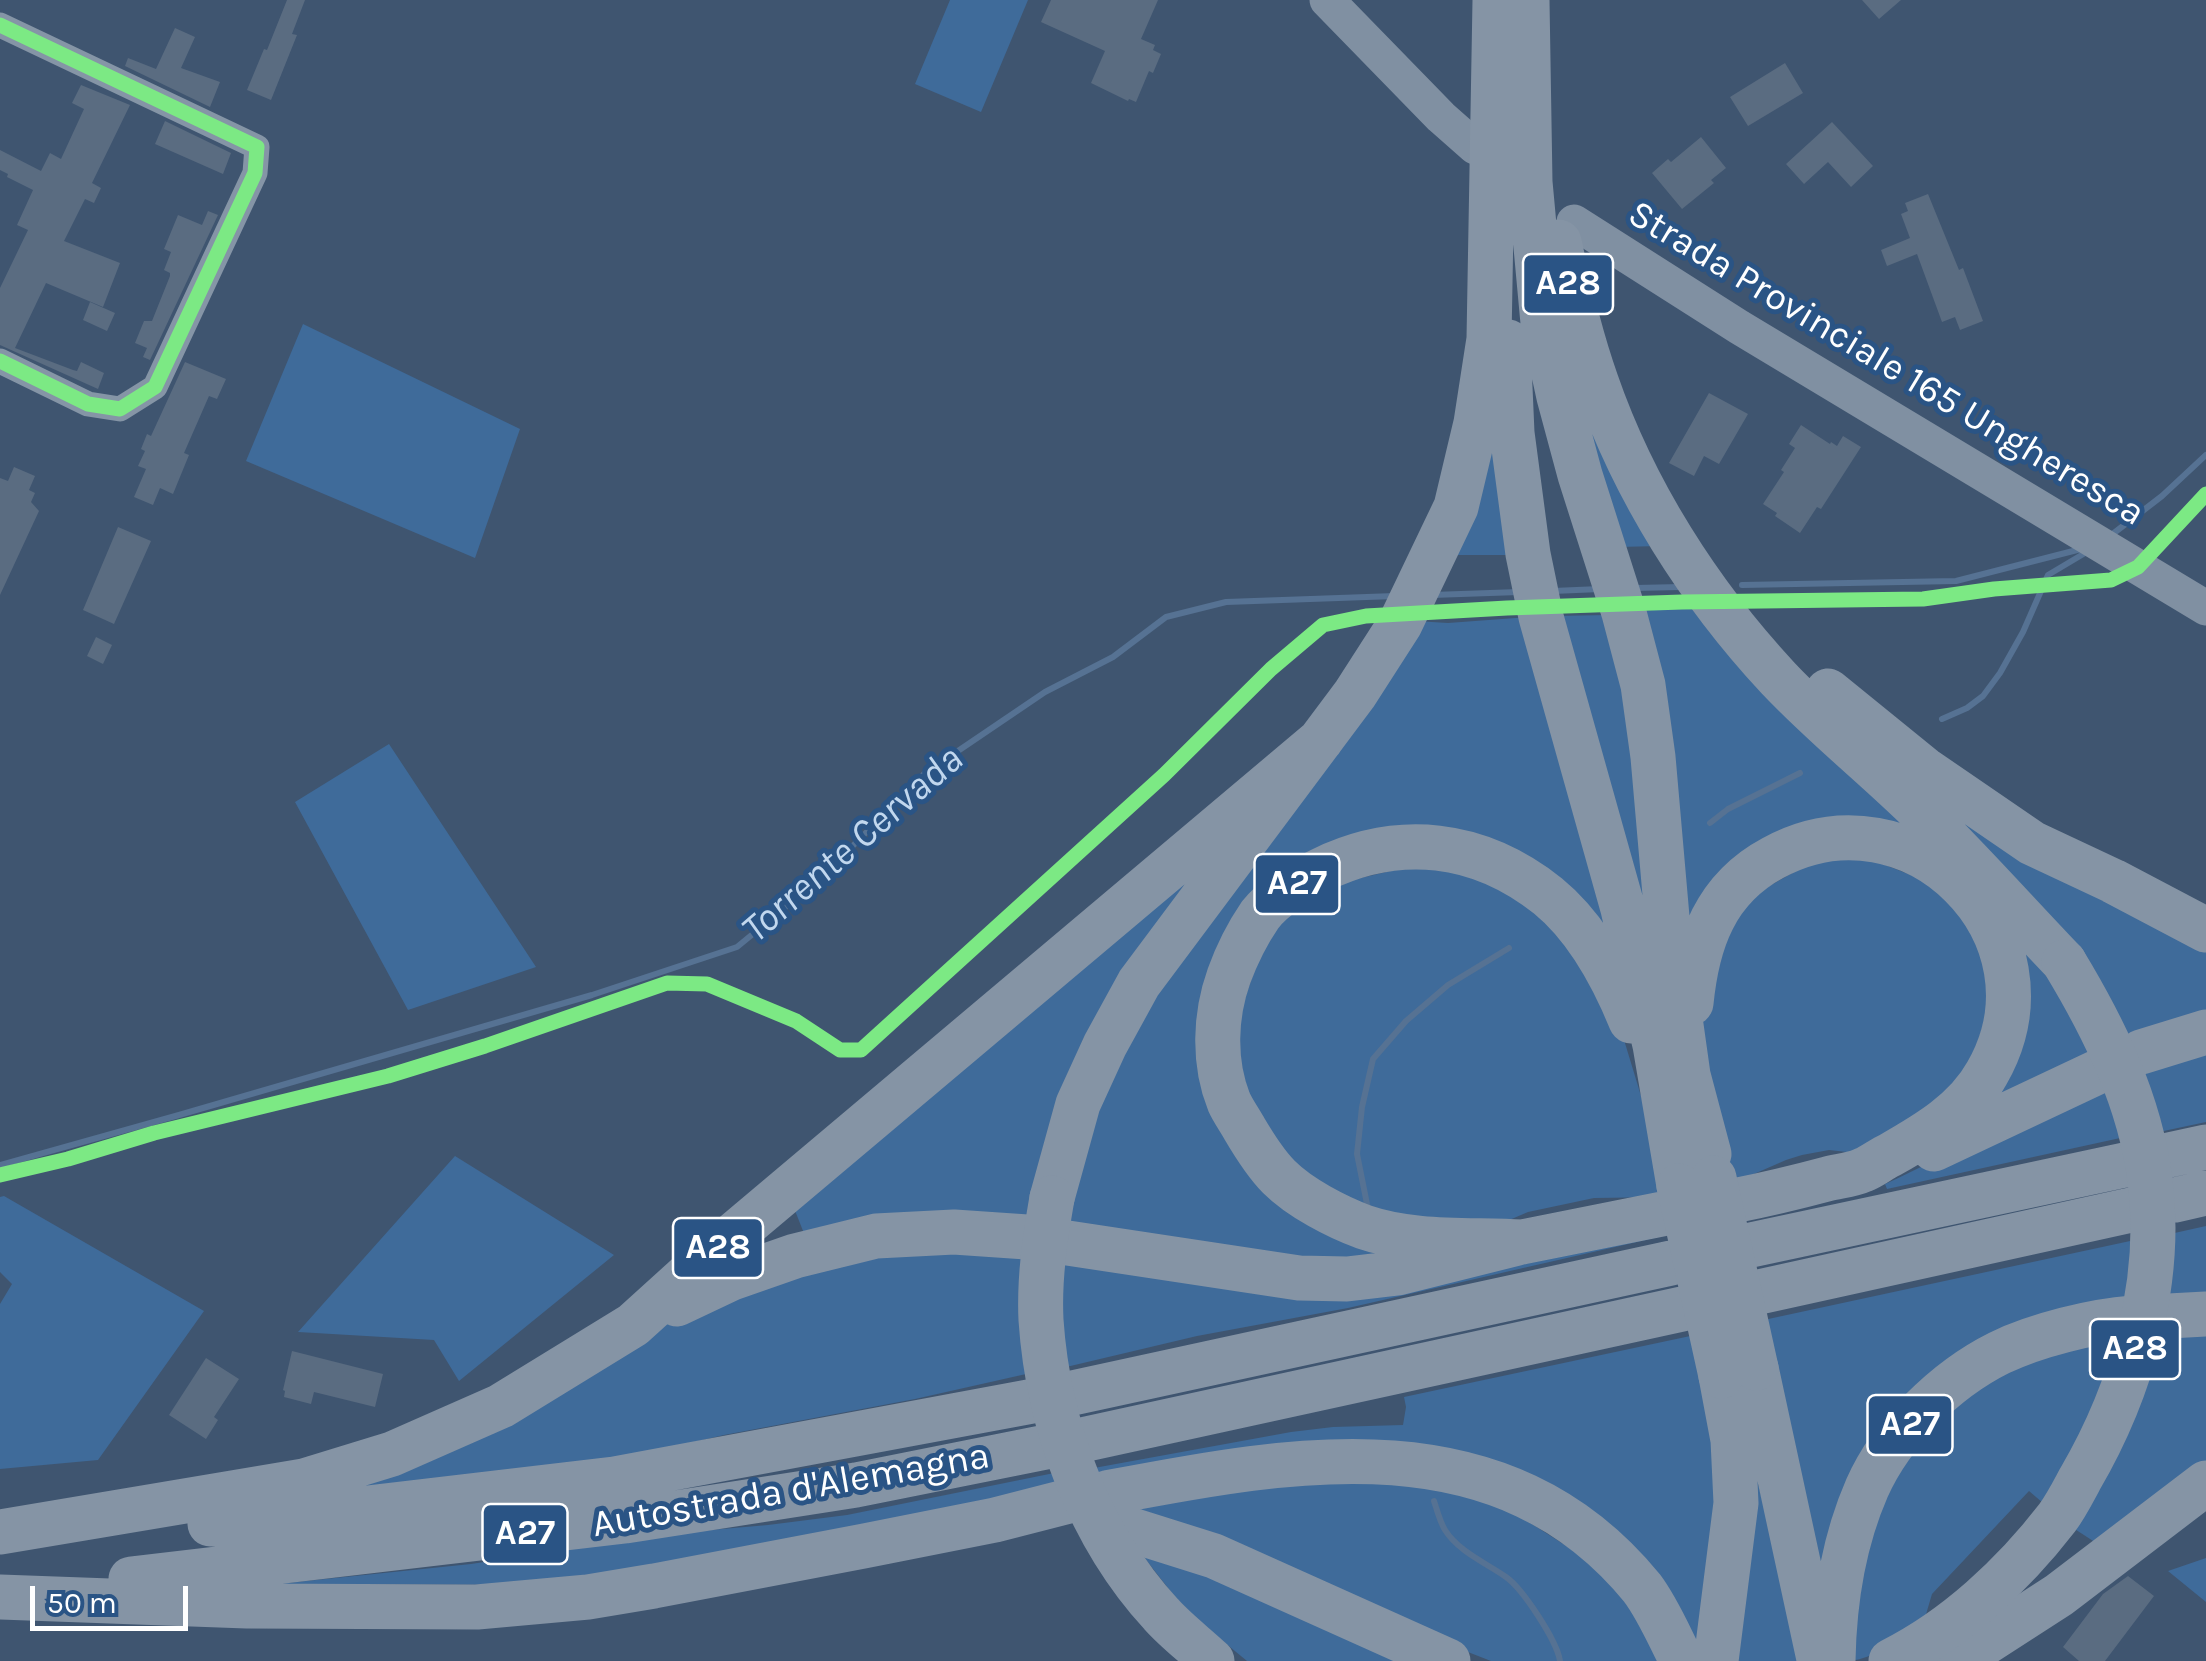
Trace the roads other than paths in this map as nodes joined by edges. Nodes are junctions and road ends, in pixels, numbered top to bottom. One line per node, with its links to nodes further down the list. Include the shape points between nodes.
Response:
1 (1327, 0): 6 (main road)
2 (1498, 0): 11 (highway, A28, via 1489,338 1456,507 1400,624); 16 (highway, A28, via 1512,432 1528,554 1654,1045)
3 (1527, 0): 16 (highway, A28, via 1530,182 1542,323 1642,685)
4 (1538, 0): 10 (highway, A28, via 1551,193 1596,383 1652,505)
5 (0, 24): 8 (street, via 257,147 254,173 155,387 120,409 88,404)
6 (1476, 148)
7 (1574, 222): 9 (main road, Strada Provinciale 165 Ungheresca)
8 (0, 361)
9 (2206, 608)
10 (1730, 611): 12 (highway, A28, via 1910,757 2032,843); 36 (highway, A28, bridge, via 1778,677 1930,821 2064,962 2120,1065 2150,1180 2154,1248 2140,1331 2100,1445 2059,1515 1996,1585)
11 (1321, 740): 24 (highway, A28); 30 (highway, A28, bridge, via 1139,984 1105,1045 1078,1104 1042,1258 1046,1375 1089,1507 1161,1614)
12 (2206, 930)
13 (2206, 1032): 15 (highway, A27, via 2124,1059 1923,1154)
14 (2170, 1155): 19 (highway)
15 (1863, 1170): 16 (highway, A27); 16 (highway, A27, via 1962,1106 1988,1072 2008,1009 2000,944 1980,906 1951,874 1894,843 1850,837 1817,841 1766,862 1732,890 1708,927 1694,971 1690,1018)
16 (1701, 1186): 18 (highway, A27); 18 (highway, A27, via 1622,1000 1602,962 1550,898 1500,866 1431,846 1390,847 1304,878 1262,912 1220,1000 1217,1052 1229,1100 1258,1152 1281,1179 1365,1227 1403,1236); 25 (highway, bridge)
17 (2174, 1200): 21 (highway)
18 (1522, 1242): 24 (highway, A27, via 1347,1279 1299,1278 1044,1239 954,1232 876,1236 732,1278)
19 (1751, 1245)
20 (1671, 1262): 28 (highway, Autostrada d'Alemagna / A27, via 1051,1397 614,1479 240,1523)
21 (1759, 1292)
22 (1682, 1308): 29 (highway, Autostrada d'Alemagna / A27, via 856,1484 625,1521)
23 (2169, 1316): 35 (highway, A27, via 2062,1330 2001,1352 1960,1376 1924,1409 1882,1461 1850,1532)
24 (633, 1325): 28 (highway, A28, via 501,1406 392,1454 304,1482)
25 (1738, 1372): 33 (highway, via 1736,1503); 34 (highway)
26 (2196, 1492): 37 (highway, via 2059,1595)
27 (1095, 1512): 29 (highway, A27, via 995,1520 588,1597 477,1606); 31 (highway, via 1214,1556); 32 (highway, A27, via 1228,1470 1293,1462 1409,1464 1469,1474 1571,1522 1612,1555 1644,1592)
28 (0, 1532)
29 (0, 1596)
30 (1212, 1661)
31 (1448, 1661)
32 (1682, 1661)
33 (1716, 1661)
34 (1819, 1661)
35 (1833, 1661)
36 (1890, 1661)
37 (1957, 1661)

